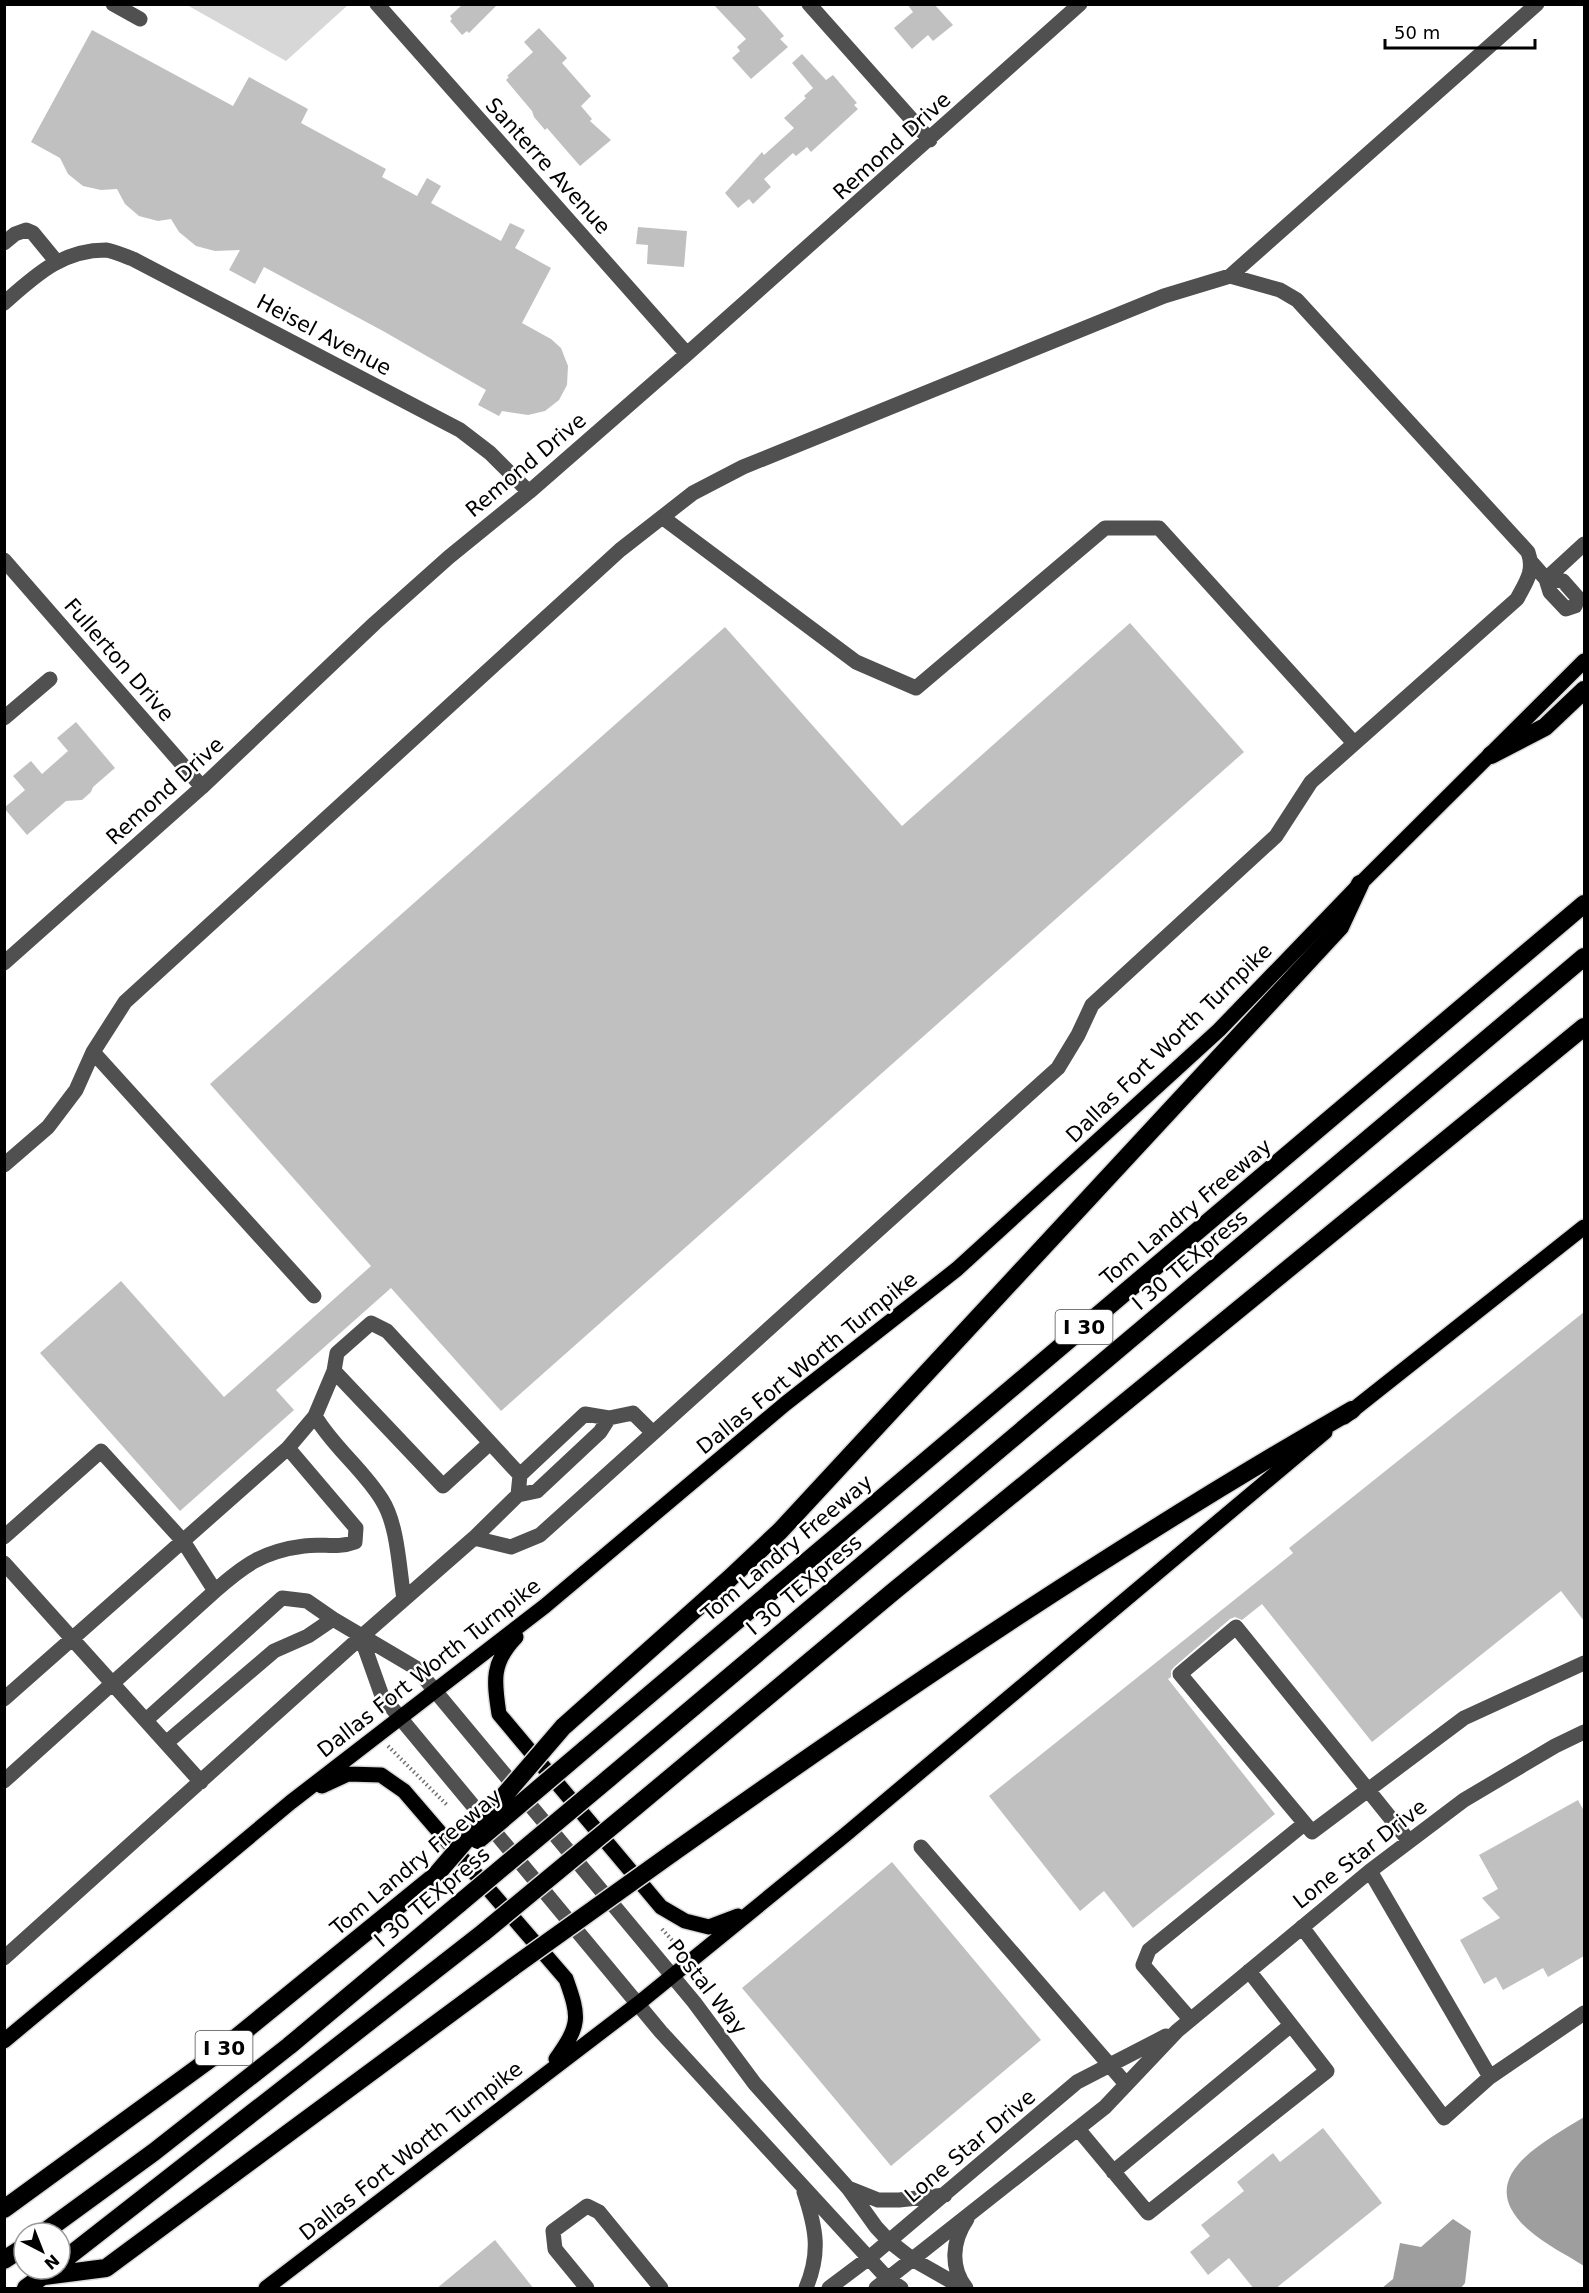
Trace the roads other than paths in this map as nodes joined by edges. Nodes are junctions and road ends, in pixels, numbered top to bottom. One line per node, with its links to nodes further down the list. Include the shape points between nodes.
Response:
1 (113, 4): 6 (street)
2 (377, 4): 12 (street, Santerre Avenue)
3 (809, 4): 7 (street)
4 (1080, 4): 7 (street, Remond Drive)
5 (1537, 4): 10 (street)
6 (140, 19)
7 (930, 140): 12 (street, Remond Drive)
8 (4, 243): 9 (street, via 26,230)
9 (56, 261): 11 (street, Heisel Avenue); 13 (street, Heisel Avenue, via 108,250 133,259 460,430)
10 (1230, 276): 14 (street, via 1164,296 742,466 693,493); 17 (street, via 1280,290 1297,300 1528,552)
11 (4, 303)
12 (687, 354): 13 (street, Remond Drive)
13 (529, 492): 26 (street, Remond Drive, via 383,615)
14 (662, 518): 24 (street, via 856,662 916,688 1105,528 1159,528); 32 (street, via 620,550 125,1002)
15 (1584, 544): 18 (street)
16 (4, 560): 26 (street, Fullerton Drive)
17 (1532, 563): 18 (street); 24 (street, via 1517,598)
18 (1546, 579): 19 (street, via 1550,592 1566,609)
19 (1580, 610)
20 (1584, 661): 25 (main road, Dallas Fort Worth Turnpike)
21 (50, 678): 23 (street)
22 (1584, 690): 25 (highway, via 1545,727)
23 (4, 718)
24 (1354, 743): 40 (street, via 1311,782 1276,836 1092,1005 1058,1068)
25 (1491, 755): 27 (main road, Dallas Fort Worth Turnpike)
26 (202, 787): 30 (street, Remond Drive)
27 (1360, 884): 51 (main road, Dallas Fort Worth Turnpike, via 1219,1030 957,1269 785,1404); 71 (highway, bridge, via 1340,927 825,1484 729,1580 563,1727)
28 (1584, 904): 71 (highway, Tom Landry Freeway / I 30, bridge)
29 (1584, 957): 94 (highway, I 30 TEXpress, bridge, via 289,2046)
30 (4, 963)
31 (1584, 1028): 96 (highway, bridge, via 894,1591 484,1932)
32 (93, 1052): 33 (street, via 76,1090 48,1127); 35 (street)
33 (4, 1166)
34 (1584, 1227): 37 (main road, Dallas Fort Worth Turnpike)
35 (314, 1296)
36 (334, 1371): 38 (street); 41 (street, via 443,1486); 41 (street, via 337,1353 370,1323 387,1330)
37 (1352, 1410): 72 (main road, Dallas Fort Worth Turnpike); 99 (highway, bridge, via 1257,1465 872,1712 513,1967 106,2268)
38 (315, 1416): 42 (street); 50 (street, via 324,1432 364,1475 391,1517)
39 (609, 1418): 40 (street, via 633,1413); 43 (street, via 585,1414); 44 (street, via 600,1432 537,1491)
40 (653, 1433): 46 (street, via 540,1535 511,1547)
41 (490, 1443): 43 (street)
42 (288, 1448): 47 (street); 49 (street, via 356,1528 354,1542 342,1547 305,1545 264,1555 242,1567)
43 (520, 1475): 44 (street)
44 (518, 1495): 46 (street)
45 (4, 1537): 47 (street, via 102,1451)
46 (474, 1538): 50 (street)
47 (183, 1541): 49 (street); 54 (street)
48 (4, 1563): 54 (street)
49 (215, 1591): 56 (street)
50 (404, 1599): 53 (street)
51 (545, 1606): 57 (main road, Dallas Fort Worth Turnpike); 72 (main road, via 505,1648 494,1679 499,1714 661,1907 685,1921 709,1927)
52 (333, 1620): 53 (street, Postal Way); 60 (street, Postal Way, via 307,1601 282,1598); 62 (street, via 274,1651)
53 (361, 1637): 57 (street, Postal Way, via 416,1668); 59 (street, via 382,1696); 64 (street)
54 (73, 1639): 56 (street); 58 (street)
55 (1584, 1663): 65 (street, via 1464,1718)
56 (114, 1684): 60 (street); 63 (street)
57 (435, 1692): 59 (main road, Dallas Fort Worth Turnpike); 76 (street, Postal Way)
58 (4, 1699)
59 (400, 1718): 66 (main road, Dallas Fort Worth Turnpike); 77 (street)
60 (146, 1720): 62 (street)
61 (1584, 1732): 68 (street, Lone Star Drive, via 1464,1800)
62 (166, 1743): 64 (street)
63 (4, 1781)
64 (201, 1782): 74 (street)
65 (1368, 1790): 67 (street, via 1312,1832); 67 (street, via 1236,1627 1180,1674); 68 (street)
66 (291, 1802): 82 (main road, Dallas Fort Worth Turnpike); 84 (main road, via 348,1774 381,1775 404,1791 566,1979 577,2009 572,2037)
67 (1304, 1824): 79 (street, via 1149,1950 1143,1965)
68 (1409, 1841): 70 (street, Lone Star Drive)
69 (921, 1846): 83 (street)
70 (1370, 1871): 73 (street, Lone Star Drive); 85 (street)
71 (435, 1876): 92 (highway, Tom Landry Freeway / I 30, via 210,2059)
72 (751, 1911): 76 (main road, Dallas Fort Worth Turnpike)
73 (1302, 1927): 75 (street, Lone Star Drive); 85 (street, via 1444,2118)
74 (4, 1958)
75 (1249, 1971): 79 (street, Lone Star Drive); 80 (street)
76 (672, 1975): 77 (main road, Dallas Fort Worth Turnpike); 90 (street, Postal Way, via 755,2084)
77 (639, 2003): 84 (main road, Dallas Fort Worth Turnpike); 89 (street)
78 (1584, 2013): 85 (street)
79 (1190, 2019): 81 (street, Lone Star Drive)
80 (1291, 2025): 88 (street); 88 (street, via 1327,2071 1148,2213)
81 (1177, 2031): 83 (street, Lone Star Drive); 86 (street, Lone Star Drive)
82 (4, 2041)
83 (1109, 2066): 86 (street); 91 (street, Lone Star Drive, via 1077,2082)
84 (548, 2072): 101 (main road, Dallas Fort Worth Turnpike)
85 (1490, 2077)
86 (1126, 2085): 87 (street, Lone Star Drive)
87 (1078, 2129): 88 (street); 93 (street, Lone Star Drive)
88 (1113, 2172)
89 (802, 2186): 97 (street); 104 (street, via 816,2238)
90 (848, 2188): 91 (street, via 878,2200); 95 (street, Postal Way)
91 (945, 2194): 95 (street, Lone Star Drive)
92 (4, 2209)
93 (969, 2216): 98 (street, Lone Star Drive); 107 (street, via 961,2228 954,2255)
94 (59, 2221)
95 (889, 2241): 97 (street, Lone Star Drive); 98 (street, Postal Way)
96 (72, 2255)
97 (869, 2258): 100 (street); 105 (street, Lone Star Drive)
98 (912, 2259): 100 (street, Lone Star Drive); 107 (street, Postal Way)
99 (72, 2271)
100 (882, 2284): 106 (street)
101 (266, 2289)
102 (587, 2289): 103 (street, via 555,2249 553,2231 587,2206 599,2212)
103 (661, 2289)
104 (806, 2289)
105 (829, 2289)
106 (902, 2289)
107 (964, 2289)

